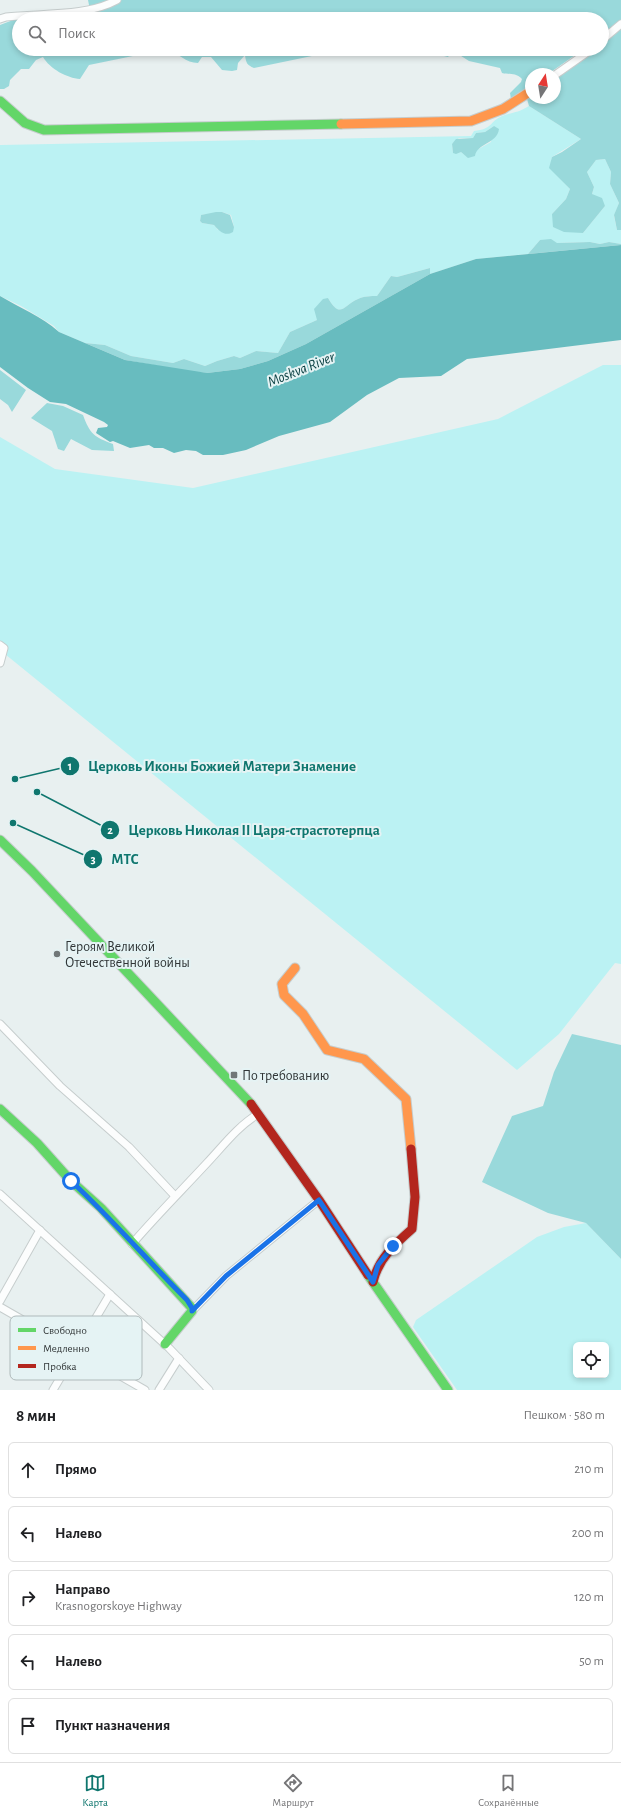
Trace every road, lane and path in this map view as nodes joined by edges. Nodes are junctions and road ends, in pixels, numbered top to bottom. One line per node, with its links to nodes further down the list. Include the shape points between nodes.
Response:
1 (117, 0): 2 (street, via 99,7)
2 (68, 12)
3 (12, 17): 4 (street)
4 (0, 19)
5 (621, 24): 6 (street)
6 (609, 34)
7 (582, 56): 8 (street)
8 (561, 71)
9 (525, 95): 10 (street, via 503,109 471,121 52,130 26,125)
10 (0, 101)
11 (0, 645): 12 (street, via 4,648)
12 (0, 663)
13 (0, 840): 17 (street, via 43,882)
14 (295, 968): 23 (street, via 282,984 284,995 303,1014 326,1050 364,1059 406,1099 415,1197 412,1229 393,1246 378,1265)
15 (0, 1024): 19 (street, via 60,1086 129,1147)
16 (0, 1110): 22 (street, via 37,1143 71,1181 101,1208)
17 (258, 1114): 19 (street, via 227,1141); 20 (street)
18 (0, 1194): 21 (street)
19 (175, 1196): 22 (street)
20 (319, 1200): 23 (street); 27 (street, via 226,1276)
21 (40, 1230): 24 (street); 25 (street)
22 (132, 1244): 27 (street, via 187,1300)
23 (373, 1282): 40 (street)
24 (110, 1294): 29 (street); 30 (street)
25 (0, 1301)
26 (0, 1307): 28 (street)
27 (192, 1311): 32 (street)
28 (16, 1316)
29 (97, 1316)
30 (134, 1316)
31 (142, 1323): 32 (street)
32 (165, 1344): 33 (street)
33 (179, 1358): 38 (street); 39 (street)
34 (59, 1380): 36 (street)
35 (127, 1380): 37 (street)
36 (53, 1390)
37 (145, 1390)
38 (159, 1390)
39 (209, 1390)
40 (448, 1390)

